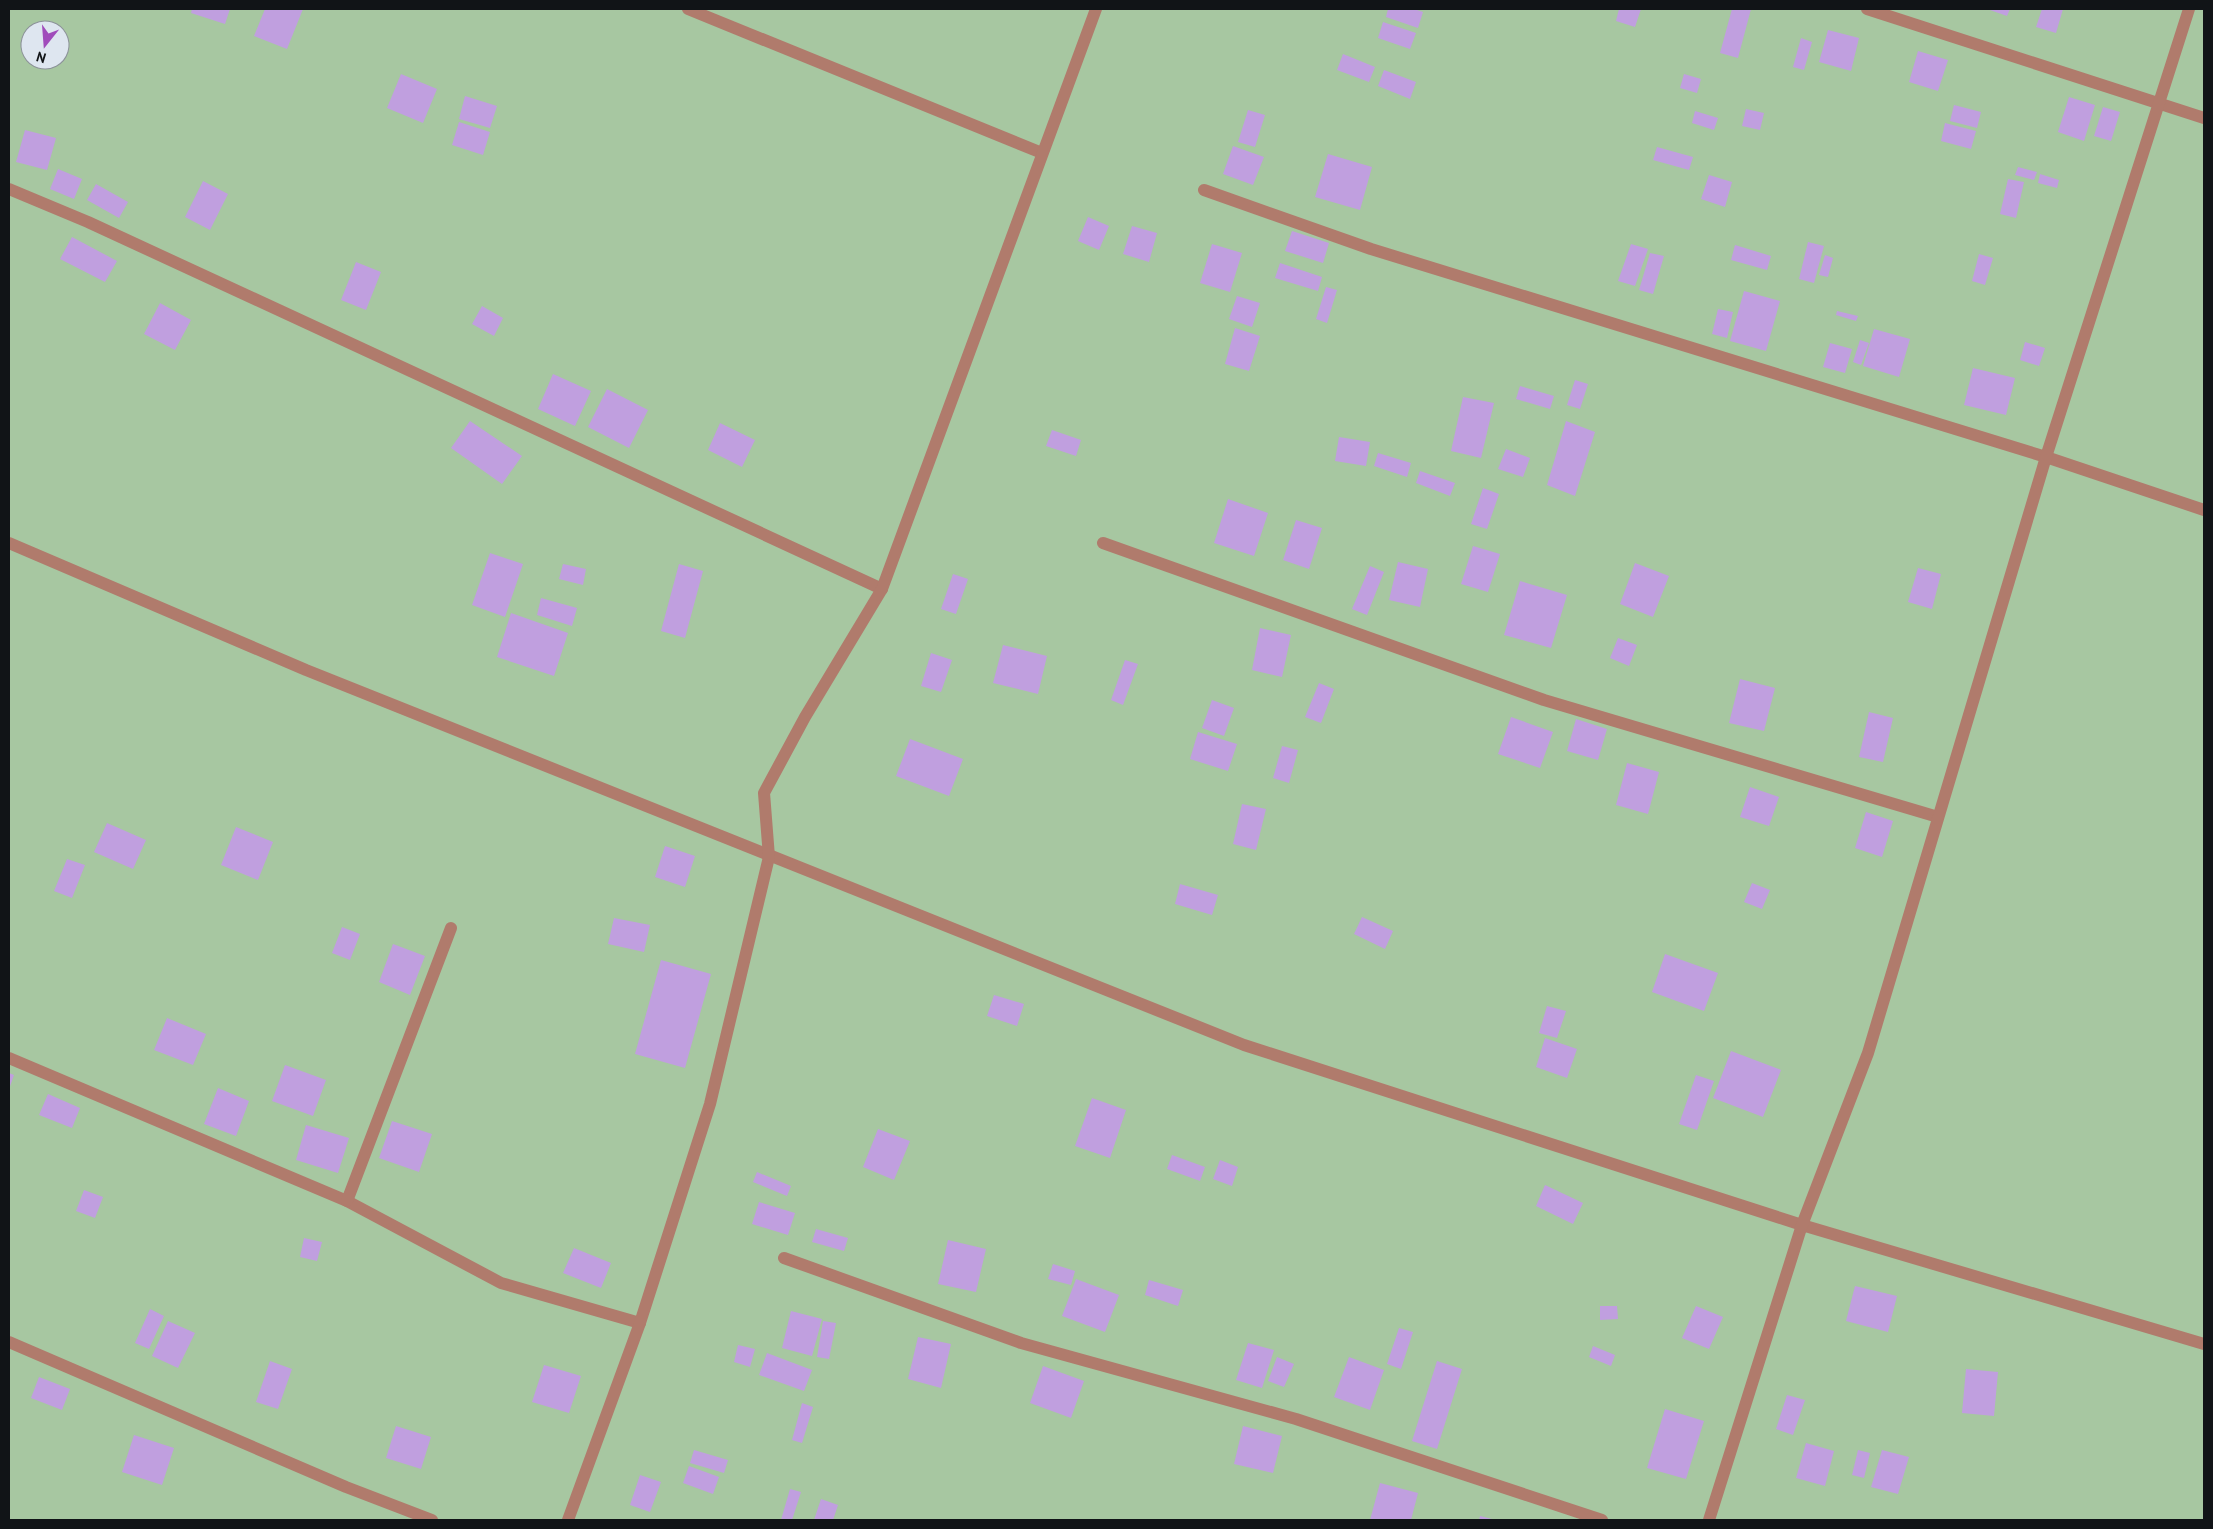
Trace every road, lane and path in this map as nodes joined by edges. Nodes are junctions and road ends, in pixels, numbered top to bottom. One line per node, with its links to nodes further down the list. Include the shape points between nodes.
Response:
1 (688, 9): 7 (street)
2 (1096, 9): 7 (street)
3 (1867, 9): 5 (street)
4 (2189, 9): 5 (street)
5 (2160, 104): 6 (street); 10 (street)
6 (2204, 118)
7 (1042, 154): 14 (street)
8 (9, 189): 14 (street, via 88,222)
9 (1204, 190): 10 (street, via 1371,249)
10 (2046, 457): 11 (street); 15 (street)
11 (2204, 510)
12 (9, 543): 16 (street, via 306,670)
13 (1104, 543): 15 (street, via 1544,700)
14 (882, 589): 16 (street, via 805,717 764,793)
15 (1938, 817): 20 (street, via 1868,1053)
16 (769, 857): 20 (street, via 1244,1045); 22 (street, via 710,1104)
17 (451, 928): 19 (street)
18 (9, 1058): 19 (street)
19 (347, 1201): 22 (street, via 501,1283)
20 (1802, 1225): 24 (street); 28 (street)
21 (784, 1258): 27 (street, via 1021,1343 1296,1419)
22 (640, 1323): 26 (street)
23 (9, 1342): 25 (street, via 346,1487)
24 (2204, 1344)
25 (432, 1520)
26 (568, 1520)
27 (1602, 1520)
28 (1710, 1520)

